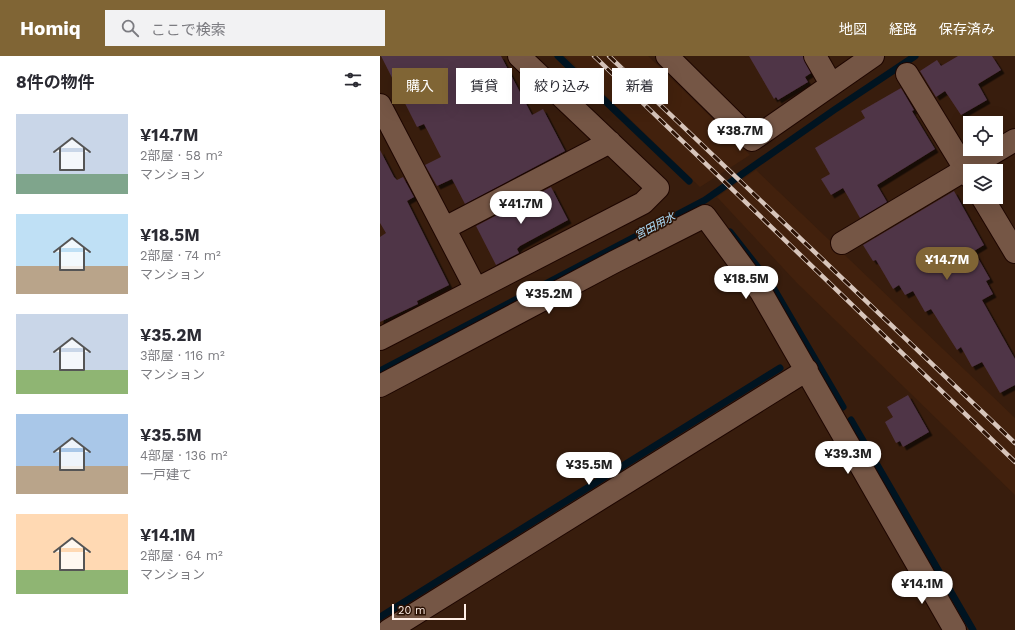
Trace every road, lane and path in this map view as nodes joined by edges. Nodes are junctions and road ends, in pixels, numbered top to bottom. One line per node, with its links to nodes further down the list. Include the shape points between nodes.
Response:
1 (519, 56): 9 (street)
2 (667, 56): 6 (street, via 752,140)
3 (816, 56): 6 (street)
4 (873, 56): 6 (street)
5 (907, 74): 11 (street)
6 (831, 84)
7 (380, 105): 14 (street)
8 (1015, 140): 10 (street)
9 (610, 142): 14 (street); 17 (street, via 658,188 643,203)
10 (982, 164)
11 (963, 166)
12 (963, 177): 15 (street)
13 (986, 204): 16 (street)
14 (445, 228): 17 (street)
15 (842, 243)
16 (1015, 252)
17 (476, 289): 18 (street)
18 (380, 339)
19 (807, 370): 20 (street, via 761,292 705,216); 21 (street); 22 (street)
20 (380, 386)
21 (389, 630)
22 (955, 630)

